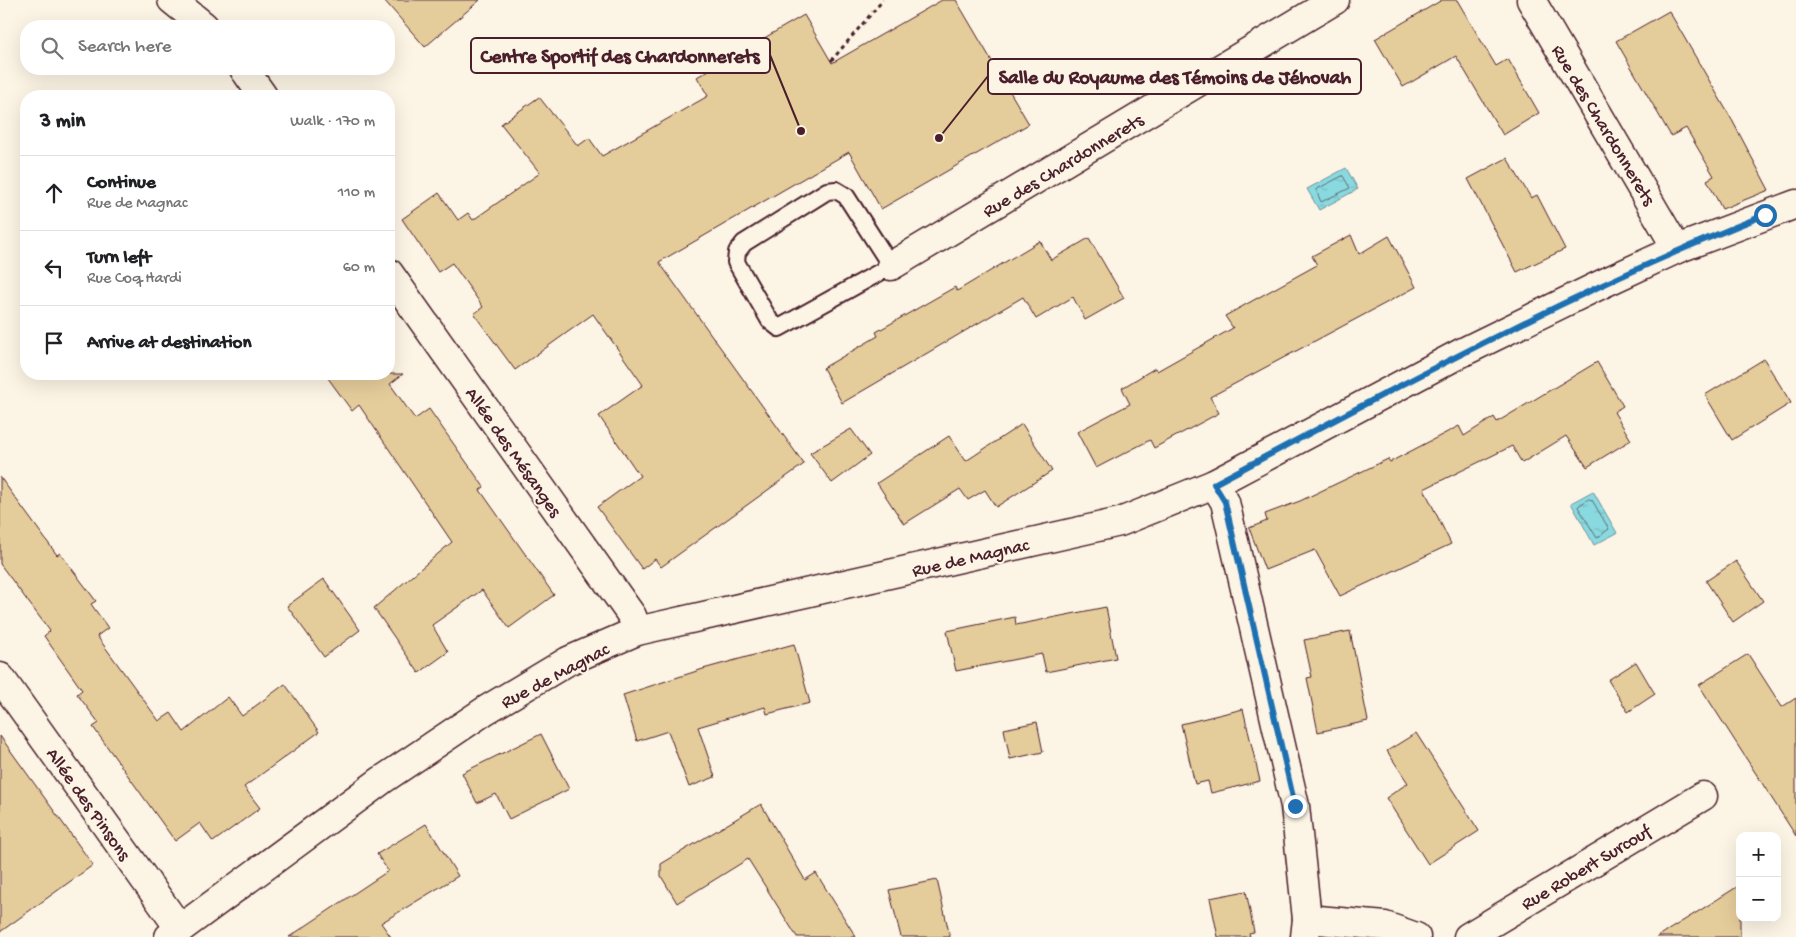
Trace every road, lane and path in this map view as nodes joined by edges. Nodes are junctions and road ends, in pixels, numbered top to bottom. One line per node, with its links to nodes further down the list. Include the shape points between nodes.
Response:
1 (172, 0): 5 (street)
2 (883, 0): 6 (path)
3 (1335, 0): 11 (street, Rue des Chardonnerets)
4 (1531, 0): 10 (street, Rue des Chardonnerets)
5 (197, 20)
6 (831, 61)
7 (248, 75): 8 (street)
8 (259, 90)
9 (1796, 204): 10 (street, Rue de Magnac)
10 (1677, 249): 13 (street, Rue de Magnac, via 1461,352)
11 (891, 266): 11 (lane, via 779,328 770,321 736,262 736,252 744,243 827,191 836,190 846,196)
12 (395, 281): 14 (street, Allée des Mésanges, via 632,616)
13 (1214, 484): 14 (street, Rue de Magnac, via 1120,522); 17 (street, via 1225,502 1295,806)
14 (637, 631): 18 (street, Rue de Magnac, via 568,662 486,710 382,780)
15 (0, 677): 18 (street, Allée des Pinsons)
16 (1703, 796): 20 (street, Rue Robert Surcouf)
17 (1306, 928): 19 (street, via 1385,926)
18 (174, 933)
19 (1416, 937)
20 (1468, 937)

